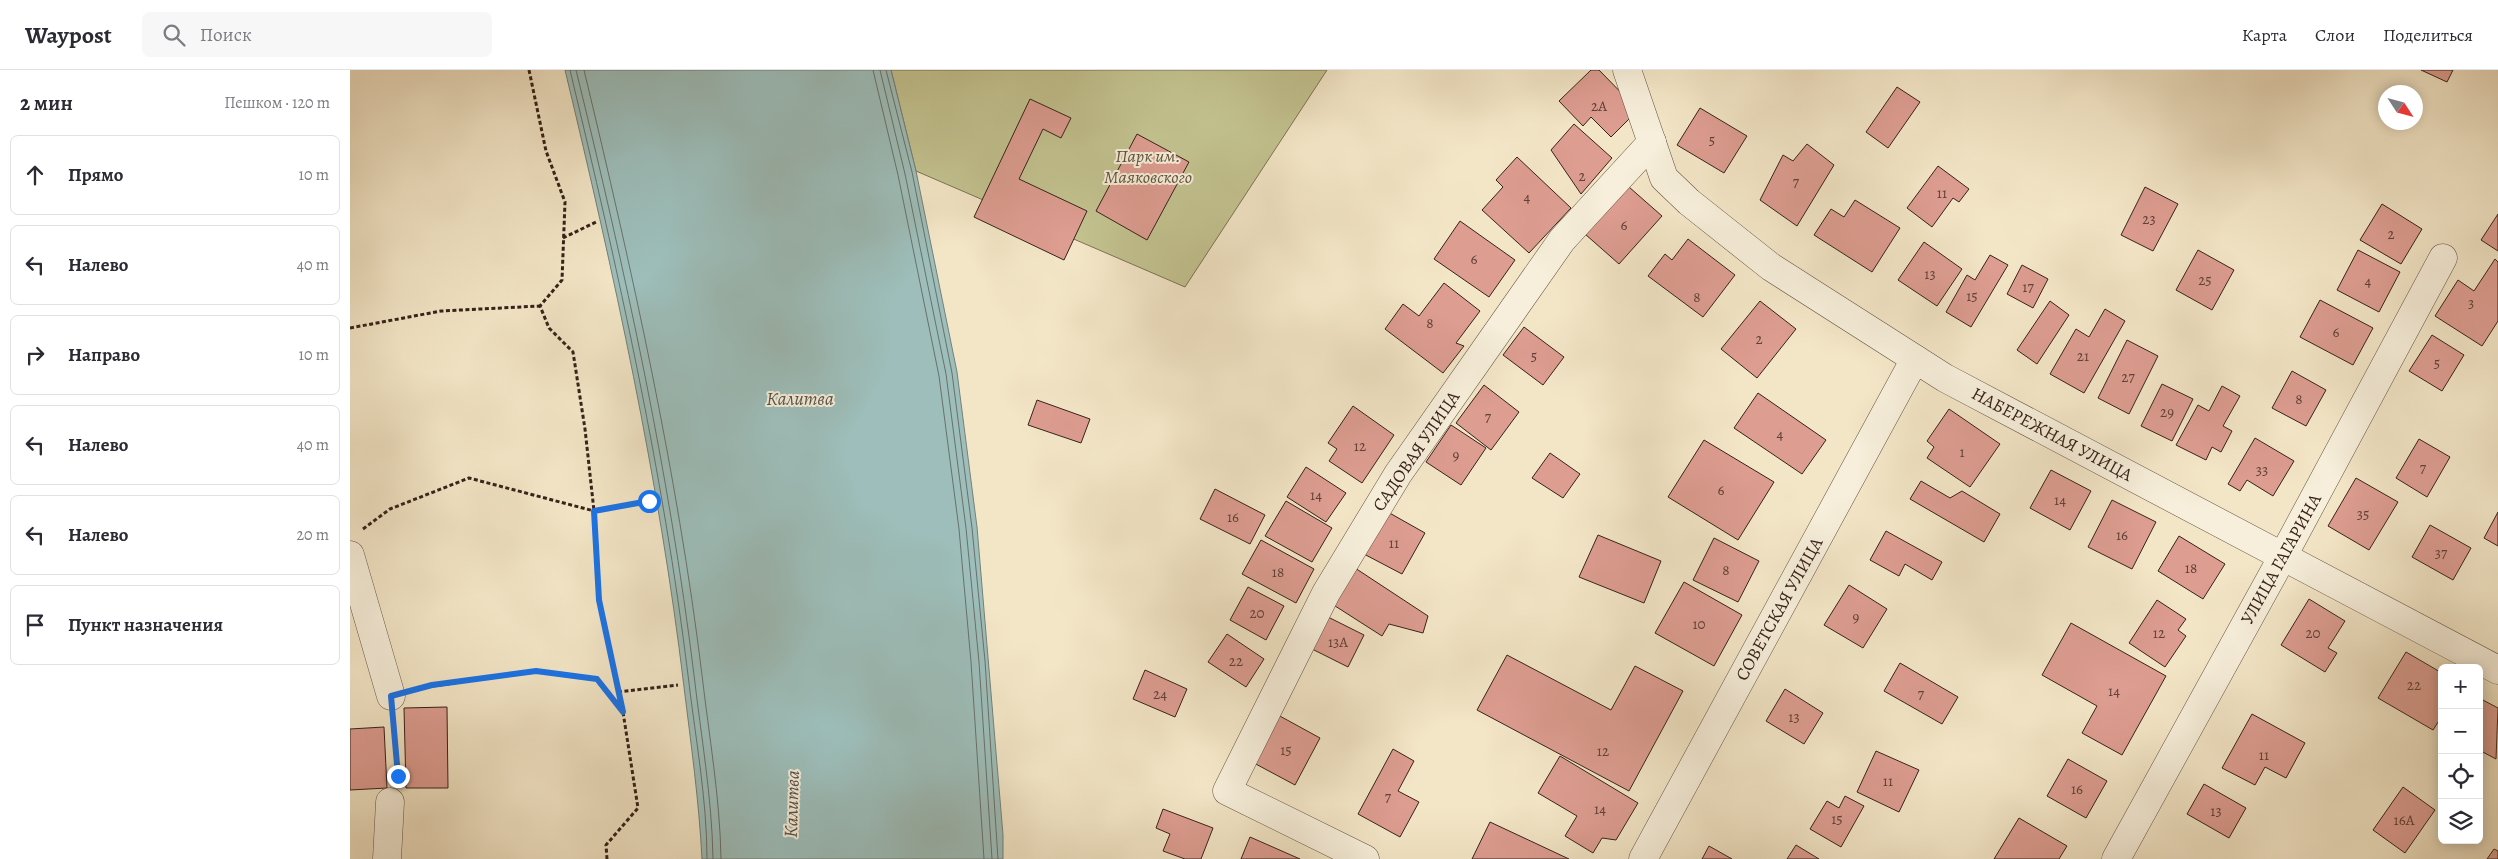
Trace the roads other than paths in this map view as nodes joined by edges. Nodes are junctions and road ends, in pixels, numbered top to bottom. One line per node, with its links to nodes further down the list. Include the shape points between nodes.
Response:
1 (1627, 70): 2 (street, НАБЕРЕЖНАЯ УЛИЦА)
2 (1652, 142): 4 (street, НАБЕРЕЖНАЯ УЛИЦА, via 1664,178 1689,202 1771,267); 11 (street, САДОВАЯ УЛИЦА, via 1562,240 1398,474 1326,593 1227,792)
3 (2443, 258): 6 (street, УЛИЦА ГАГАРИНА)
4 (1915, 359): 6 (street, НАБЕРЕЖНАЯ УЛИЦА); 12 (street, СОВЕТСКАЯ УЛИЦА)
5 (354, 544): 8 (street)
6 (2283, 556): 7 (street, НАБЕРЕЖНАЯ УЛИЦА); 13 (street, УЛИЦА ГАГАРИНА)
7 (2498, 670)
8 (391, 696)
9 (390, 802): 10 (street)
10 (387, 859)
11 (1365, 859)
12 (1643, 859)
13 (2116, 859)

